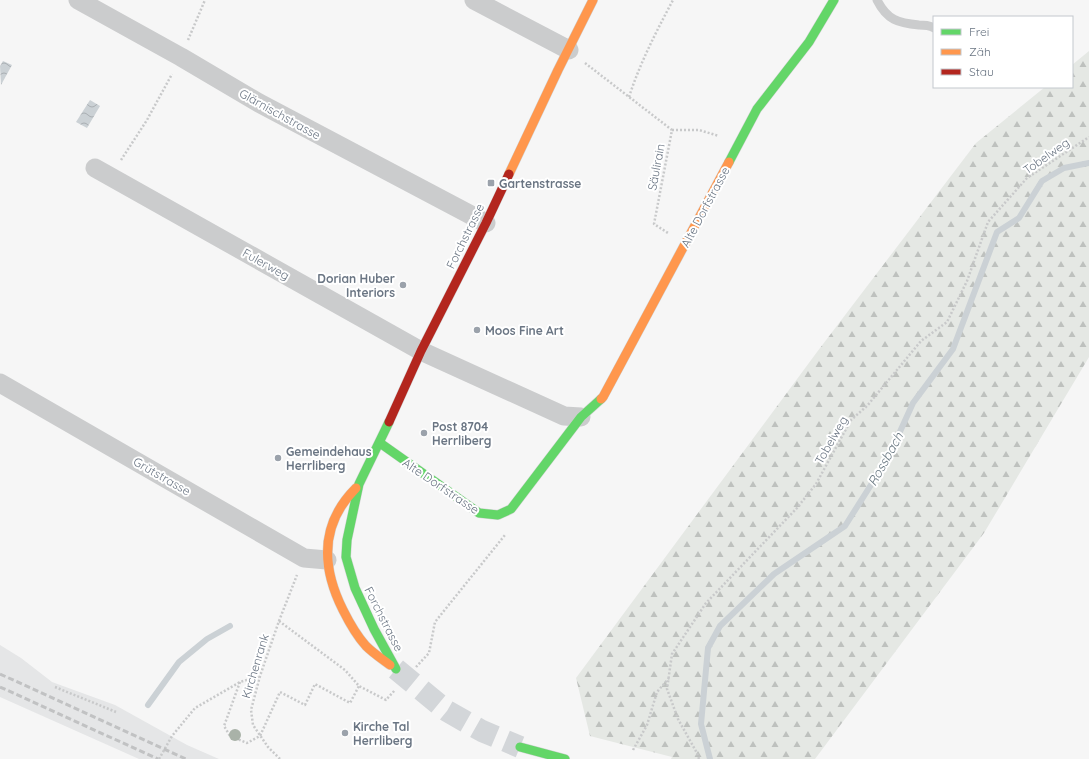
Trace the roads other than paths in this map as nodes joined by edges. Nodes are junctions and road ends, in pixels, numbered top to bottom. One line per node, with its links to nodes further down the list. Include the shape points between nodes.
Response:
1 (78, 0): 9 (street, Glärnischstrasse, via 259,103)
2 (474, 0): 7 (street)
3 (593, 0): 7 (main road, Forchstrasse)
4 (834, 0): 12 (main road, Alte Dorfstrasse, via 809,42 757,109 603,397)
5 (877, 0): 6 (lane, via 884,12 902,24)
6 (933, 27)
7 (575, 55): 9 (main road, Forchstrasse)
8 (103, 172): 10 (street, Fulerweg)
9 (486, 223): 10 (main road, Forchstrasse)
10 (421, 351): 12 (street, via 564,416); 13 (main road, Forchstrasse)
11 (0, 383): 16 (street, Grütstrasse, via 304,558)
12 (581, 417): 13 (main road, Alte Dorfstrasse, via 511,509 498,516 479,514)
13 (380, 443): 14 (main road, Forchstrasse)
14 (359, 484): 15 (main road, Forchstrasse); 16 (main road, Forchstrasse, via 343,501 336,514)
15 (346, 557): 16 (main road); 16 (main road, Forchstrasse, via 355,588 396,669 372,652 354,631 338,600)
16 (327, 560)
17 (520, 747): 18 (main road)
18 (565, 759)

